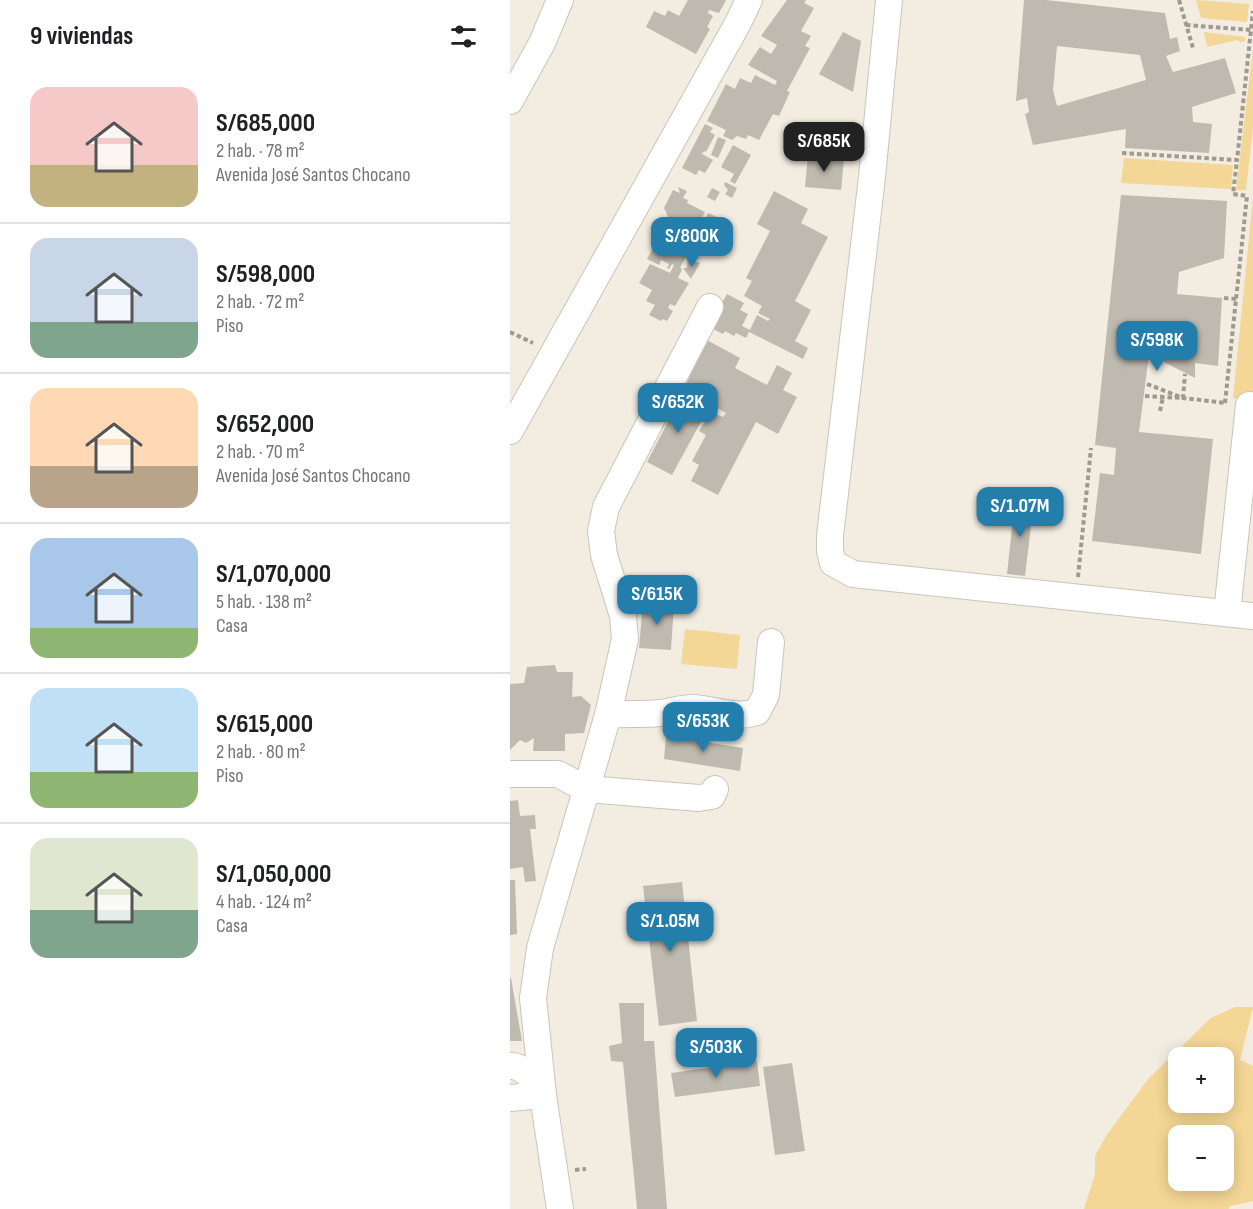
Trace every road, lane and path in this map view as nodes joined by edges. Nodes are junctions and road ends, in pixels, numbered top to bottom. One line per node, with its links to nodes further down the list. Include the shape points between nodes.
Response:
1 (560, 0): 9 (street)
2 (748, 0): 16 (street)
3 (889, 0): 27 (street, via 830,536 833,563 853,574)
4 (1179, 0): 6 (path)
5 (1253, 11): 7 (path)
6 (1186, 25): 7 (path); 8 (path)
7 (1252, 30): 11 (path)
8 (1193, 48)
9 (510, 101)
10 (1122, 153): 11 (path)
11 (1237, 160): 13 (path, via 1233,194 1247,196)
12 (1224, 298): 13 (path)
13 (1236, 299): 22 (path)
14 (710, 307): 31 (street, via 606,507 601,531 604,555 623,616 625,639)
15 (510, 332): 16 (path)
16 (552, 353): 25 (street)
17 (1185, 374): 21 (path)
18 (1147, 384): 21 (path)
19 (1145, 396): 20 (path)
20 (1163, 397): 21 (path); 23 (path)
21 (1183, 398): 22 (path)
22 (1237, 404): 24 (path); 28 (street)
23 (1160, 411)
24 (1224, 415)
25 (510, 431)
26 (1091, 448): 27 (path)
27 (1076, 599): 28 (street)
28 (1227, 613): 29 (street)
29 (1253, 616)
30 (771, 642): 31 (street, via 766,695 757,712 747,715 690,708 658,714)
31 (608, 715): 33 (street)
32 (510, 774): 33 (street, via 558,774)
33 (586, 789): 34 (street, via 699,798 712,796); 36 (street, via 540,948 534,988)
34 (715, 789)
35 (510, 1066): 36 (street, via 525,1071)
36 (543, 1095): 37 (street); 38 (street)
37 (510, 1098)
38 (560, 1209)

